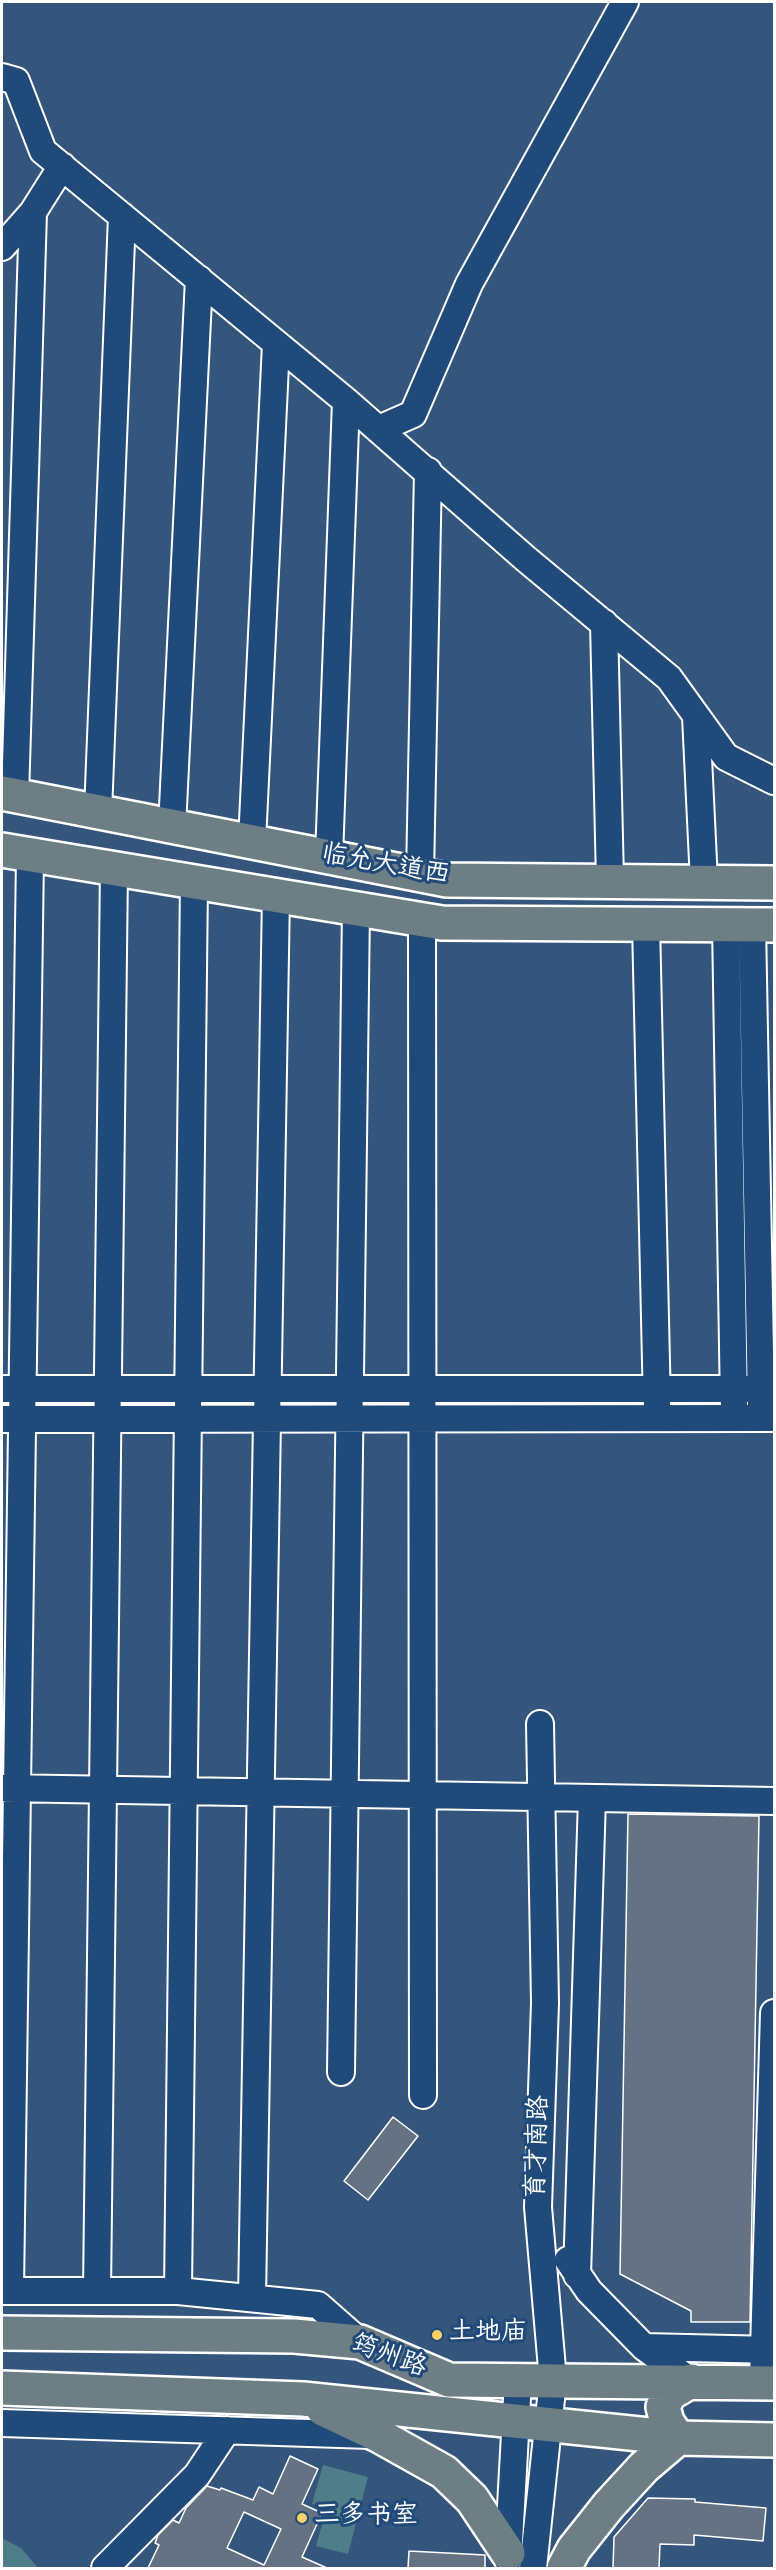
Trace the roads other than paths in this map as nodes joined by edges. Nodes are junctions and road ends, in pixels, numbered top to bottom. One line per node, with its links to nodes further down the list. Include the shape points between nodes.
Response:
1 (625, 2): 10 (street, via 469,284 412,414)
2 (2, 77): 3 (street, via 16,81 43,151)
3 (62, 166): 4 (street); 5 (street)
4 (33, 212): 6 (street); 15 (street)
5 (122, 216): 7 (street); 16 (street)
6 (2, 247)
7 (199, 279): 8 (street); 17 (street)
8 (276, 344): 9 (street); 18 (street)
9 (346, 401): 10 (street); 20 (street)
10 (379, 429): 11 (street)
11 (428, 471): 12 (street); 22 (street)
12 (604, 623): 13 (street, via 669,678); 23 (street)
13 (696, 716): 14 (street, via 726,758); 25 (street)
14 (774, 781)
15 (8, 795): 16 (main road, 临允大道西)
16 (98, 812): 17 (main road, 临允大道西)
17 (172, 826): 18 (main road, 临允大道西)
18 (252, 842): 20 (main road, 临允大道西)
19 (16, 852): 21 (main road, 临允大道西); 42 (street)
20 (328, 857): 22 (main road, 临允大道西)
21 (114, 868): 24 (main road, 临允大道西); 43 (street)
22 (420, 875): 23 (main road, 临允大道西, via 447,880)
23 (610, 881): 25 (main road, 临允大道西)
24 (194, 882): 27 (main road, 临允大道西); 44 (street)
25 (704, 882): 26 (main road, 临允大道西)
26 (774, 883)
27 (276, 895): 28 (main road, 临允大道西); 45 (street)
28 (356, 908): 29 (main road, 临允大道西); 46 (street)
29 (422, 919): 30 (main road, 临允大道西); 47 (street)
30 (646, 924): 31 (main road, 临允大道西); 48 (street)
31 (751, 925): 32 (street); 33 (street)
32 (728, 1017): 33 (street); 34 (street)
33 (764, 1017): 35 (street)
34 (729, 1093): 35 (street); 36 (street)
35 (765, 1093): 37 (street)
36 (730, 1167): 37 (street); 38 (street)
37 (765, 1167): 39 (street)
38 (731, 1237): 39 (street); 40 (street)
39 (766, 1237): 41 (street)
40 (732, 1311): 41 (street); 49 (street)
41 (767, 1311): 50 (street)
42 (12, 1389): 43 (street); 54 (street)
43 (108, 1389): 44 (street); 55 (street)
44 (188, 1389): 45 (street); 56 (street)
45 (268, 1389): 46 (street); 57 (street)
46 (350, 1389): 47 (street); 58 (street)
47 (422, 1389): 48 (street); 59 (street)
48 (657, 1389): 49 (street); 51 (street)
49 (733, 1389): 50 (street); 52 (street)
50 (767, 1389): 53 (street)
51 (658, 1418): 52 (street); 59 (street)
52 (734, 1418): 53 (street)
53 (768, 1418)
54 (12, 1419): 55 (street); 61 (street)
55 (108, 1419): 56 (street); 62 (street)
56 (188, 1419): 57 (street); 63 (street)
57 (267, 1419): 58 (street); 64 (street)
58 (350, 1419): 59 (street); 65 (street)
59 (423, 1419): 66 (street)
60 (540, 1724): 67 (street, 育才南路)
61 (10, 1789): 62 (street); 75 (street)
62 (103, 1790): 63 (street); 76 (street)
63 (184, 1791): 64 (street); 77 (street)
64 (261, 1792): 65 (street); 78 (street)
65 (344, 1794): 66 (street); 71 (street)
66 (423, 1795): 67 (street); 72 (street)
67 (542, 1797): 68 (street); 73 (street, 育才南路, via 545,2003)
68 (592, 1798): 69 (street); 74 (street)
69 (774, 1801)
70 (774, 2013): 82 (street)
71 (341, 2072)
72 (423, 2095)
73 (538, 2207): 74 (street); 84 (street, 育才南路)
74 (577, 2275): 81 (street)
75 (6, 2290): 76 (street)
76 (97, 2291): 77 (street)
77 (178, 2291): 78 (street)
78 (252, 2297): 80 (street, via 318,2305)
79 (2, 2333): 80 (main road, 筠州路, via 294,2336)
80 (360, 2342): 83 (main road, 筠州路, via 449,2380)
81 (644, 2347): 82 (street); 85 (street)
82 (769, 2350): 86 (street)
83 (518, 2380): 84 (main road, 筠州路); 89 (street)
84 (553, 2380): 85 (main road, 筠州路); 91 (street, 育才南路)
85 (691, 2381): 86 (main road, 筠州路); 94 (main road, via 669,2394 663,2407)
86 (769, 2383)
87 (2, 2388): 88 (main road, 筠州路)
88 (303, 2399): 89 (main road, 筠州路); 93 (main road)
89 (516, 2421): 91 (main road, 筠州路); 96 (street)
90 (2, 2423): 92 (street)
91 (548, 2425): 94 (main road, 筠州路); 96 (street, 育才南路)
92 (227, 2430): 93 (street); 97 (street, via 197,2475)
93 (378, 2435): 96 (main road, via 444,2472 472,2499)
94 (678, 2438): 95 (main road, 筠州路); 98 (main road, via 609,2505)
95 (774, 2440)
96 (516, 2563)
97 (105, 2568)
98 (564, 2568)

